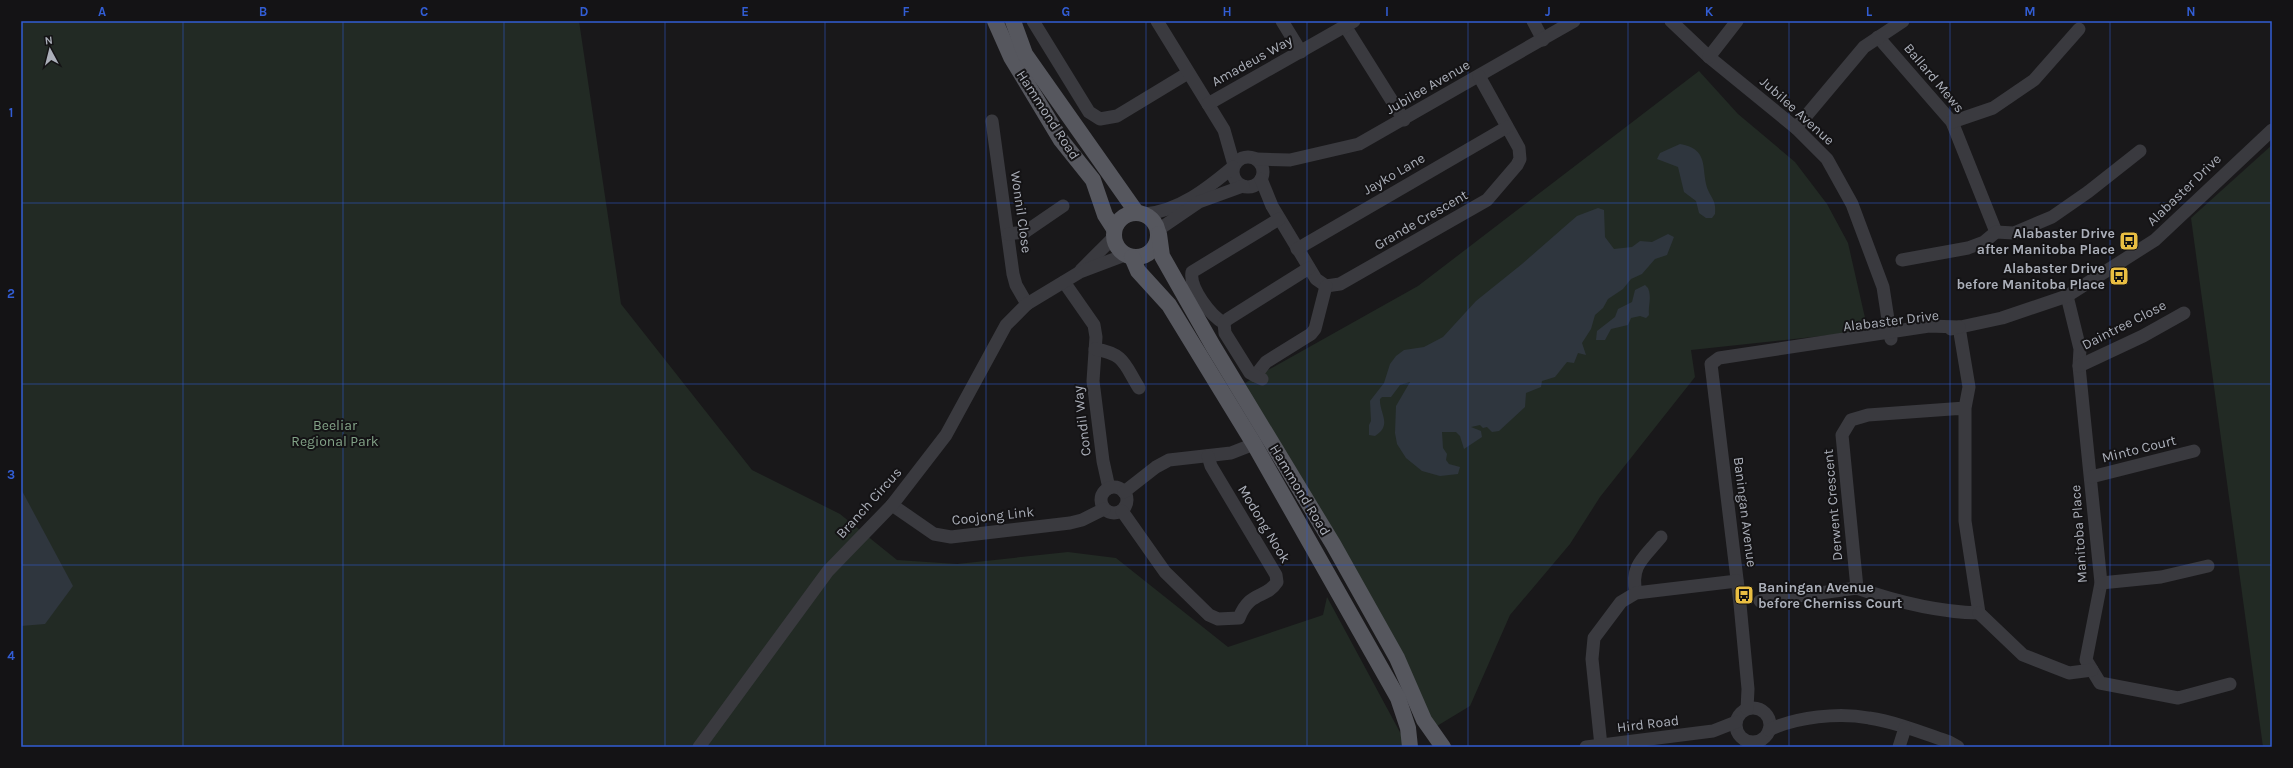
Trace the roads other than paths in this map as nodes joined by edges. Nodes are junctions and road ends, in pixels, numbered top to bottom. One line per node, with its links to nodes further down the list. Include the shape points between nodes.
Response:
1 (995, 21): 39 (main road, Hammond Road, via 1011,57 1061,140 1093,180)
2 (1013, 21): 35 (main road, Hammond Road, via 1025,54)
3 (1033, 21): 17 (street, via 1089,112 1100,119 1117,116)
4 (1157, 21): 17 (street)
5 (1282, 21): 15 (street)
6 (1533, 21): 14 (street)
7 (1574, 21): 14 (street, Jubilee Avenue)
8 (1670, 21): 16 (street, Jubilee Avenue)
9 (1737, 21): 16 (street)
10 (1903, 21): 13 (street)
11 (1349, 24): 15 (street, Amadeus Way); 20 (street)
12 (2079, 28): 22 (street, via 2034,80 1993,108)
13 (1878, 38): 22 (street, Ballard Mews); 24 (street, via 1864,47)
14 (1543, 40): 18 (street, Jubilee Avenue)
15 (1301, 52): 19 (street, Amadeus Way)
16 (1709, 57): 24 (street, Jubilee Avenue)
17 (1188, 73): 19 (street)
18 (1478, 76): 20 (street, Jubilee Avenue); 23 (street, Grande Crescent)
19 (1208, 104): 25 (street)
20 (1404, 120): 29 (street, Jubilee Avenue, via 1359,144)
21 (992, 121): 40 (street, Wonnil Close)
22 (1952, 122): 38 (street, Ballard Mews)
23 (1507, 127): 41 (street, Jayko Lane); 47 (street, Grande Crescent, via 1519,148 1520,159 1487,200 1340,284)
24 (1796, 128): 53 (street, Jubilee Avenue, via 1827,159 1852,204 1883,287)
25 (1224, 130): 28 (street, via 1240,149); 30 (street)
26 (2272, 130): 48 (street, Alabaster Drive, via 2155,240)
27 (2140, 151): 38 (street, via 2052,217 2014,233)
28 (1254, 158): 29 (street, Jubilee Avenue); 30 (street, via 1240,158); 31 (street, via 1263,168)
29 (1290, 160): 31 (street, Jubilee Avenue)
30 (1234, 166): 32 (street, via 1234,177); 35 (street, via 1212,185 1178,204 1156,213)
31 (1262, 178): 32 (street, via 1255,185); 34 (street)
32 (1246, 186): 34 (street); 37 (street, via 1199,202)
33 (1063, 206): 40 (street, via 1025,232)
34 (1272, 206): 36 (street)
35 (1140, 213): 37 (main road, via 1150,218); 39 (main road, via 1123,217)
36 (1279, 219): 41 (street); 51 (street, via 1192,272 1192,282 1209,310)
37 (1158, 232): 42 (main road, via 1154,249 1144,256); 89 (main road, Hammond Road, via 1162,256 1336,551 1397,658 1424,720)
38 (1996, 232): 43 (street, via 1984,242 1968,248)
39 (1114, 233): 42 (main road, via 1117,247); 45 (street, Branch Circus)
40 (1008, 234): 49 (street, Wonnil Close, via 1013,274)
41 (1297, 249): 44 (street)
42 (1128, 256): 45 (street, Branch Circus); 59 (main road, Hammond Road, via 1169,305)
43 (1902, 260)
44 (1309, 268): 47 (street, via 1318,281); 51 (street)
45 (1080, 272): 46 (street, Branch Circus)
46 (1064, 282): 49 (street, Branch Circus); 54 (street, Condil Way, via 1094,325)
47 (1326, 286): 51 (street, via 1311,334 1266,362 1258,377 1250,374 1230,343)
48 (2067, 296): 52 (street, Alabaster Drive, via 2002,318); 56 (street, Manitoba Place, via 2080,350)
49 (1027, 304): 65 (street, Branch Circus, via 1006,325 946,435)
50 (2184, 313): 56 (street, Daintree Close, via 2143,336)
51 (1224, 323)
52 (1959, 327): 53 (street, Alabaster Drive, via 1929,326); 58 (street, via 1969,386)
53 (1887, 336): 55 (street, Alabaster Drive, via 1719,358)
54 (1095, 349): 57 (street, via 1119,356); 63 (street, Condil Way, via 1093,381 1102,461)
55 (1711, 364): 70 (street, Baningan Avenue)
56 (2079, 366): 62 (street, Manitoba Place)
57 (1138, 388)
58 (1965, 408): 72 (street, Derwent Crescent, via 1868,415 1851,420 1842,435); 75 (street, via 1965,521)
59 (1254, 444): 61 (street, via 1231,453); 86 (main road, Hammond Road, via 1398,698 1408,728)
60 (2194, 452): 62 (street, Minto Court)
61 (1208, 456): 64 (street, via 1168,460); 67 (street, Modong Nook, via 1211,466 1276,575 1277,582 1274,587 1250,599 1239,618 1218,619 1209,615 1165,572)
62 (2091, 477): 71 (street, Manitoba Place)
63 (1109, 488): 64 (street, via 1117,488); 66 (street, via 1101,497)
64 (1124, 492): 67 (street, via 1127,500)
65 (892, 505): 66 (street, Coojong Link, via 934,534 951,537 1070,523); 85 (street, Branch Circus, via 828,571)
66 (1104, 509): 67 (street, via 1110,513)
67 (1122, 510)
68 (1661, 537): 73 (street, via 1637,567 1633,578)
69 (2208, 566): 71 (street, via 2161,577)
70 (1738, 581): 73 (street); 78 (street, Baningan Avenue, via 1748,689)
71 (2101, 583): 76 (street, Manitoba Place, via 2086,660)
72 (1857, 588): 74 (street); 75 (street, via 1892,600 1951,612)
73 (1636, 593): 84 (street, via 1621,602 1594,638 1592,659)
74 (1760, 601)
75 (1979, 613): 76 (street, via 2023,655 2069,673)
76 (2092, 670): 77 (street, Manitoba Place, via 2100,683 2178,698)
77 (2230, 684)
78 (1757, 711): 79 (street); 81 (street, via 1738,716); 82 (street, Baningan Avenue, via 1770,724)
79 (1786, 722): 80 (street, Hird Road, via 1814,717 1868,717); 82 (street, Hird Road)
80 (1905, 728): 91 (street); 92 (street, Hird Road)
81 (1743, 736): 82 (street, Hird Road); 83 (street, Hird Road, via 1713,731)
82 (1764, 739)
83 (1653, 743): 84 (street, Hird Road)
84 (1601, 746): 90 (street, Hird Road)
85 (699, 747)
86 (1410, 747)
87 (1430, 747): 88 (main road)
88 (1437, 747)
89 (1443, 747)
90 (1586, 747)
91 (1899, 747)
92 (1958, 747)

